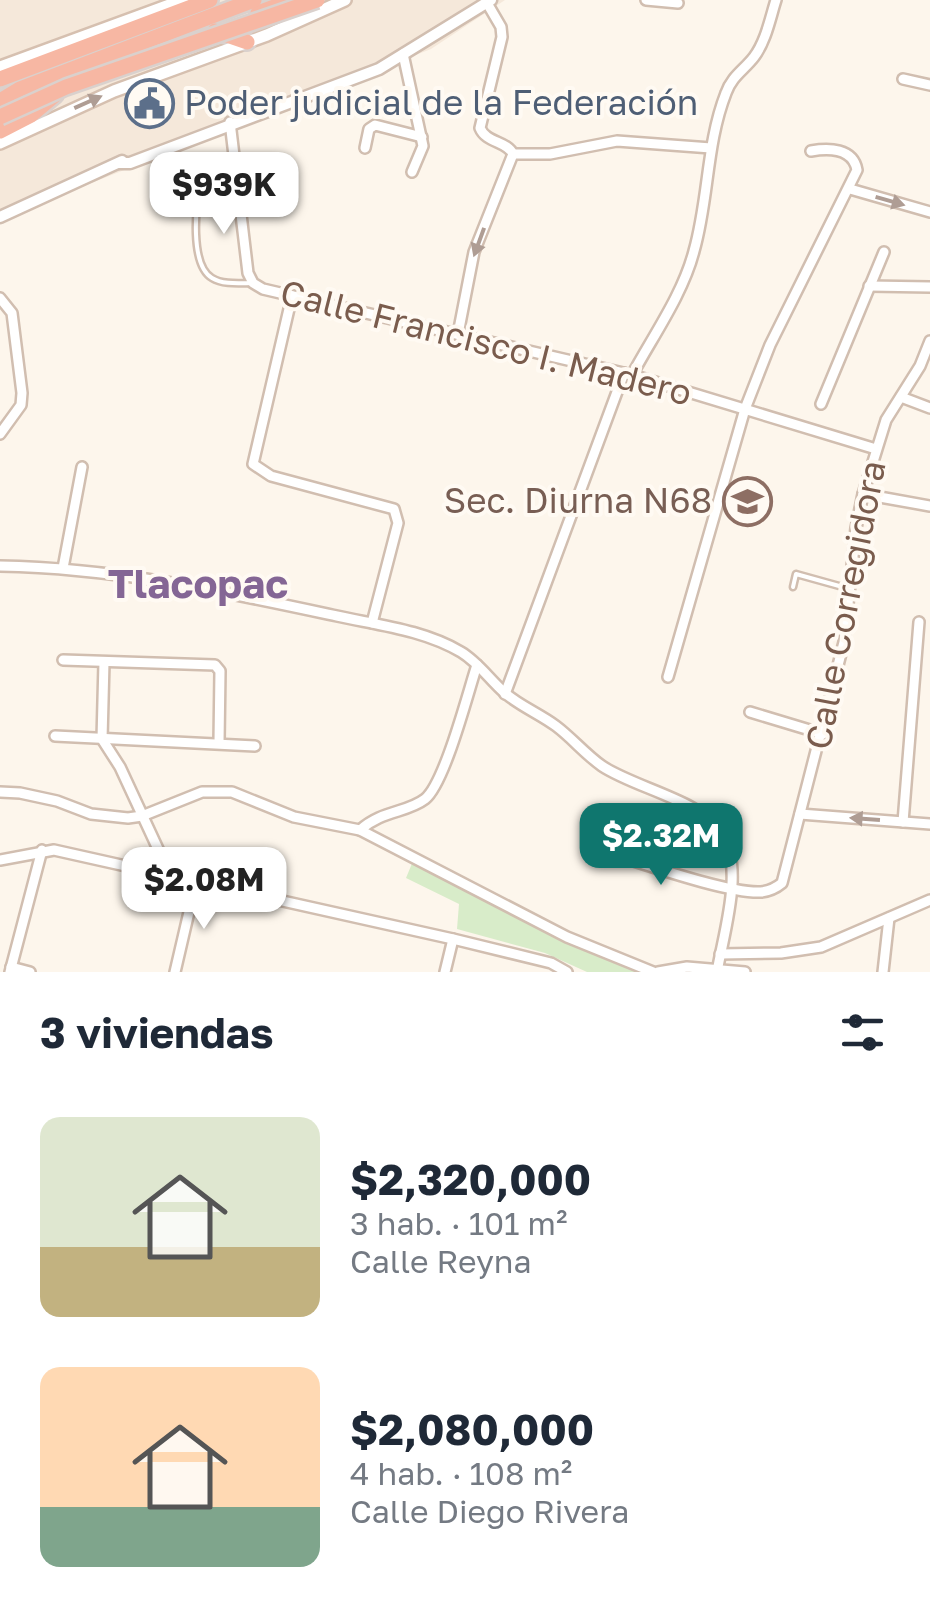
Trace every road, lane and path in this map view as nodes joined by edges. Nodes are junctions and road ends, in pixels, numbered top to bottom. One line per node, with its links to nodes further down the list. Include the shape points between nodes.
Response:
1 (184, 0): 14 (main road)
2 (210, 0): 16 (highway)
3 (254, 0): 19 (highway)
4 (293, 0): 11 (highway)
5 (317, 0): 18 (highway, bridge)
6 (345, 0): 12 (main road)
7 (646, 0): 10 (street)
8 (776, 0): 26 (street, via 762,43 733,76)
9 (489, 2): 13 (street); 28 (street, via 502,37 480,128)
10 (678, 3)
11 (212, 30): 12 (highway); 20 (highway, via 95,72)
12 (248, 42): 24 (main road, one-way to 12, via 114,91)
13 (402, 54): 21 (street); 23 (street)
14 (0, 67)
15 (903, 78): 17 (street)
16 (0, 79)
17 (930, 85)
18 (66, 86): 20 (highway, bridge); 22 (highway, bridge)
19 (0, 101)
20 (0, 117)
21 (230, 122): 33 (street, via 172,140); 35 (street, Calle Francisco I. Madero)
22 (0, 131)
23 (422, 137): 25 (street, via 374,125); 29 (street)
24 (0, 143)
25 (365, 148)
26 (711, 148): 28 (street, via 617,142); 42 (street, via 694,256)
27 (811, 152): 31 (street, via 828,148 850,156 857,170)
28 (513, 154): 40 (street, one-way to 40, via 474,252)
29 (412, 172)
30 (201, 184): 35 (lane, via 194,225 203,268 209,278)
31 (850, 189): 32 (street, one-way to 32); 46 (street, via 770,345)
32 (930, 212)
33 (0, 217)
34 (884, 252): 36 (street)
35 (253, 283): 38 (street, Calle Francisco I. Madero)
36 (869, 286): 37 (street); 44 (street)
37 (930, 287)
38 (292, 296): 40 (street, Calle Francisco I. Madero); 57 (street, via 253,464 271,476 394,509 398,523)
39 (0, 298): 47 (street, via 12,313 22,393)
40 (458, 334): 42 (street, Calle Francisco I. Madero)
41 (930, 340): 43 (street, Calle Corregidora)
42 (628, 374): 46 (street, Calle Francisco I. Madero); 62 (street)
43 (901, 397): 45 (street); 48 (street, Calle Corregidora)
44 (821, 404)
45 (930, 408)
46 (745, 409): 48 (street, Calle Francisco I. Madero); 61 (street)
47 (0, 434)
48 (876, 449): 50 (street, Calle Corregidora)
49 (82, 467): 53 (street)
50 (863, 494): 51 (street); 55 (street, Calle Corregidora)
51 (930, 506)
52 (0, 566): 53 (street)
53 (64, 568): 57 (street, via 166,580)
54 (793, 587): 55 (lane, via 796,574)
55 (850, 589): 64 (street, Calle Corregidora)
56 (919, 622): 72 (street)
57 (372, 623): 60 (street, via 440,641)
58 (62, 660): 59 (street)
59 (104, 662): 66 (street); 67 (street, via 215,665)
60 (477, 665): 62 (street); 74 (street, via 432,789 424,800 383,813)
61 (668, 677)
62 (505, 694): 80 (street, via 604,767 710,819 728,848)
63 (750, 712): 64 (street)
64 (823, 734): 70 (street, Calle Corregidora)
65 (54, 736): 66 (street)
66 (102, 740): 67 (street); 71 (street)
67 (219, 742): 68 (street)
68 (256, 746)
69 (0, 792): 71 (street, via 91,814)
70 (800, 814): 72 (street, one-way to 70); 80 (street, Calle Corregidora, via 782,883 760,892)
71 (142, 816): 74 (street, via 218,790 294,817); 78 (street)
72 (903, 822): 73 (street)
73 (930, 824)
74 (360, 830): 91 (street, via 566,936)
75 (42, 850): 77 (street); 78 (street); 85 (street)
76 (602, 851): 80 (street)
77 (0, 860)
78 (171, 877): 79 (street)
79 (196, 882): 83 (street); 88 (street)
80 (730, 888): 84 (street)
81 (930, 900): 82 (street)
82 (889, 918): 84 (street, via 820,947); 93 (street)
83 (452, 938): 89 (street); 90 (street)
84 (720, 954): 86 (street)
85 (11, 970): 87 (street)
86 (718, 970): 91 (street); 92 (street)
87 (30, 972)
88 (175, 972)
89 (446, 972)
90 (567, 972)
91 (656, 972)
92 (745, 972)
93 (884, 972)

